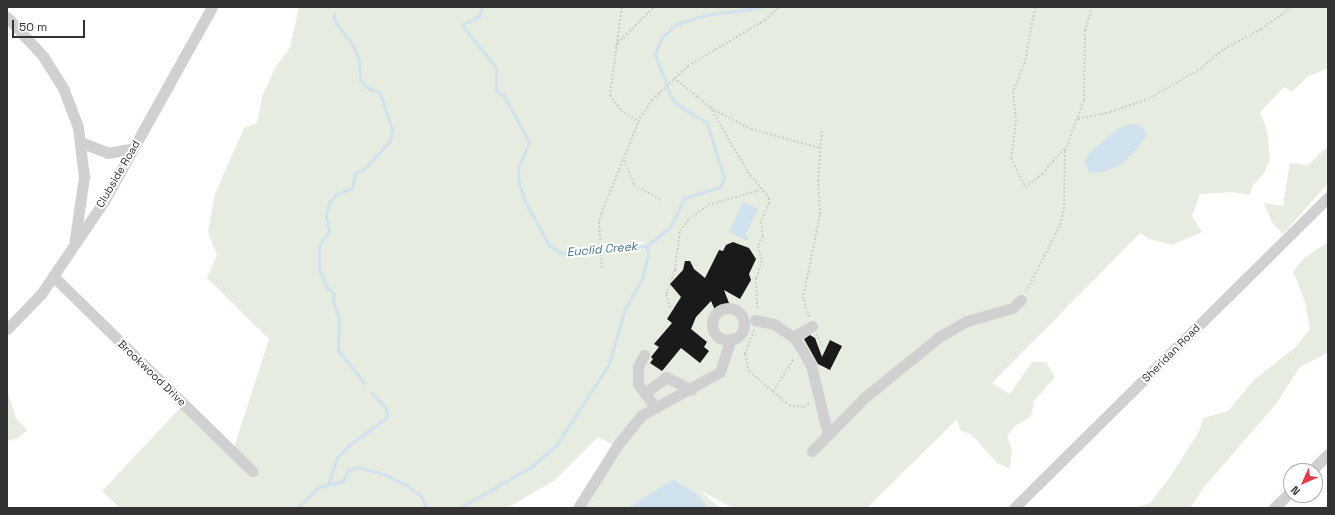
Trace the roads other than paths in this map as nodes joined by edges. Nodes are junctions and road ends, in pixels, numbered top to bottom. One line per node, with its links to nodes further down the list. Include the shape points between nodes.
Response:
1 (212, 7): 4 (street, Clubside Road)
2 (7, 17): 3 (street, via 43,56 63,88 78,127)
3 (80, 142): 4 (street, via 108,153); 6 (street, via 84,177)
4 (134, 148): 6 (street, Clubside Road, via 104,201)
5 (1328, 197): 25 (street, Sheridan Road)
6 (74, 242): 7 (street, Clubside Road)
7 (53, 276): 11 (street, Clubside Road, via 41,294); 22 (street, Brookwood Drive)
8 (1021, 300): 18 (street, via 1012,308 967,321 939,336 865,397)
9 (755, 320): 12 (street, via 774,324)
10 (812, 326): 12 (street)
11 (7, 329)
12 (793, 337): 18 (street, via 811,365)
13 (731, 339): 15 (street, via 720,372)
14 (644, 355): 16 (street, via 636,374 638,384)
15 (692, 390): 16 (street, via 666,377); 17 (street)
16 (645, 393): 17 (street)
17 (656, 408): 24 (street, via 642,415 620,443)
18 (828, 435): 19 (street)
19 (812, 451)
20 (1328, 454): 21 (street)
21 (1319, 463)
22 (252, 471)
23 (1283, 499): 26 (street)
24 (578, 508)
25 (1014, 508)
26 (1274, 508)

